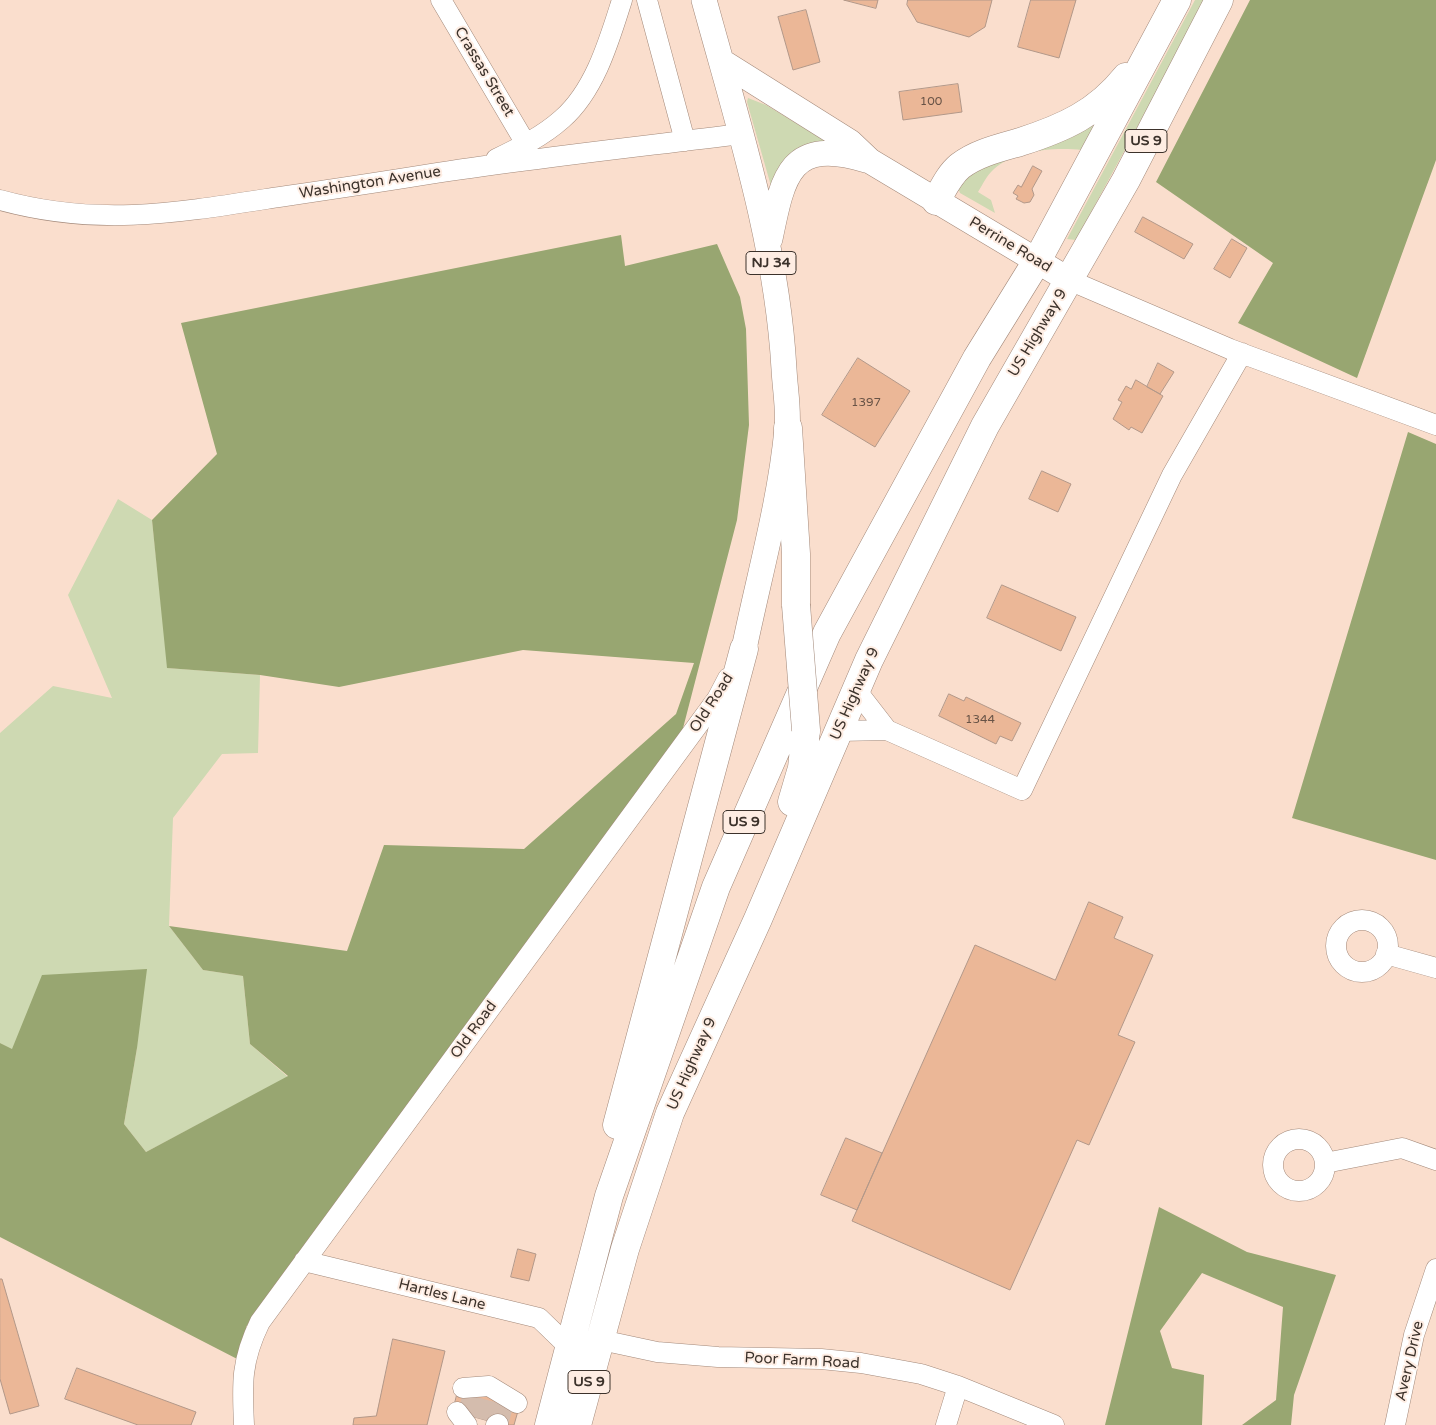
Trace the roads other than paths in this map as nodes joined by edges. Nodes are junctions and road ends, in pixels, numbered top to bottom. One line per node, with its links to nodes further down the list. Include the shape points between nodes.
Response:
1 (441, 0): 11 (street, Crassas Street)
2 (622, 0): 11 (street, via 598,68 584,92 563,119)
3 (646, 0): 10 (street)
4 (704, 0): 8 (main road, NJ 34)
5 (1177, 0): 7 (highway, US Highway 9 / US 9)
6 (1219, 0): 18 (highway, US Highway 9 / US 9, via 1126,180)
7 (1160, 35): 15 (highway, via 1110,97 1084,117 970,159 950,177); 17 (highway, US Highway 9 / US 9)
8 (720, 61): 9 (main road, NJ 34); 12 (main road, Perrine Road, via 850,142)
9 (741, 134): 10 (street, Washington Avenue); 16 (main road, NJ 34)
10 (685, 141): 13 (street, Washington Avenue)
11 (526, 144): 13 (street)
12 (870, 161): 15 (main road, Perrine Road); 16 (main road, via 821,152 806,156 794,166 784,183)
13 (483, 166): 14 (street, Washington Avenue, via 198,210 135,216 64,213)
14 (0, 200)
15 (936, 200): 17 (main road, Perrine Road)
16 (769, 247): 21 (main road, NJ 34, via 783,340)
17 (1037, 261): 18 (main road, Perrine Road); 31 (highway, US Highway 9 / US 9, via 977,358 826,633 716,887)
18 (1069, 280): 19 (street, Perrine Road); 23 (highway, US Highway 9 / US 9, via 985,426)
19 (1242, 353): 20 (street, Perrine Road); 24 (street, via 1172,475 1022,790)
20 (1436, 425)
21 (788, 428): 22 (main road); 26 (highway, bridge, via 796,605 806,730 802,768)
22 (744, 648): 31 (highway, via 618,1116); 32 (street, Old Road, via 718,699)
23 (856, 690): 24 (street); 25 (highway, US Highway 9 / US 9)
24 (887, 730): 25 (street)
25 (839, 731): 26 (highway, US Highway 9 / US 9)
26 (758, 919): 34 (highway, US Highway 9 / US 9, via 670,1113 625,1248)
27 (1386, 954): 28 (street)
28 (1436, 968)
29 (1436, 1160): 30 (street, via 1402,1148)
30 (1325, 1163)
31 (609, 1196): 35 (highway, US Highway 9 / US 9)
32 (304, 1261): 35 (street, Hartles Lane, via 539,1318); 37 (street, Old Road, via 260,1322 248,1346 241,1390)
33 (1436, 1269): 42 (street, Avery Drive, via 1414,1335)
34 (601, 1340): 36 (street, Poor Farm Road, via 657,1352 861,1363 921,1374); 39 (highway, US Highway 9 / US 9)
35 (569, 1347): 38 (highway, US Highway 9 / US 9)
36 (958, 1386): 40 (street); 41 (street, Poor Farm Road)
37 (244, 1425)
38 (549, 1425)
39 (578, 1425)
40 (946, 1425)
41 (1054, 1425)
42 (1395, 1425)

